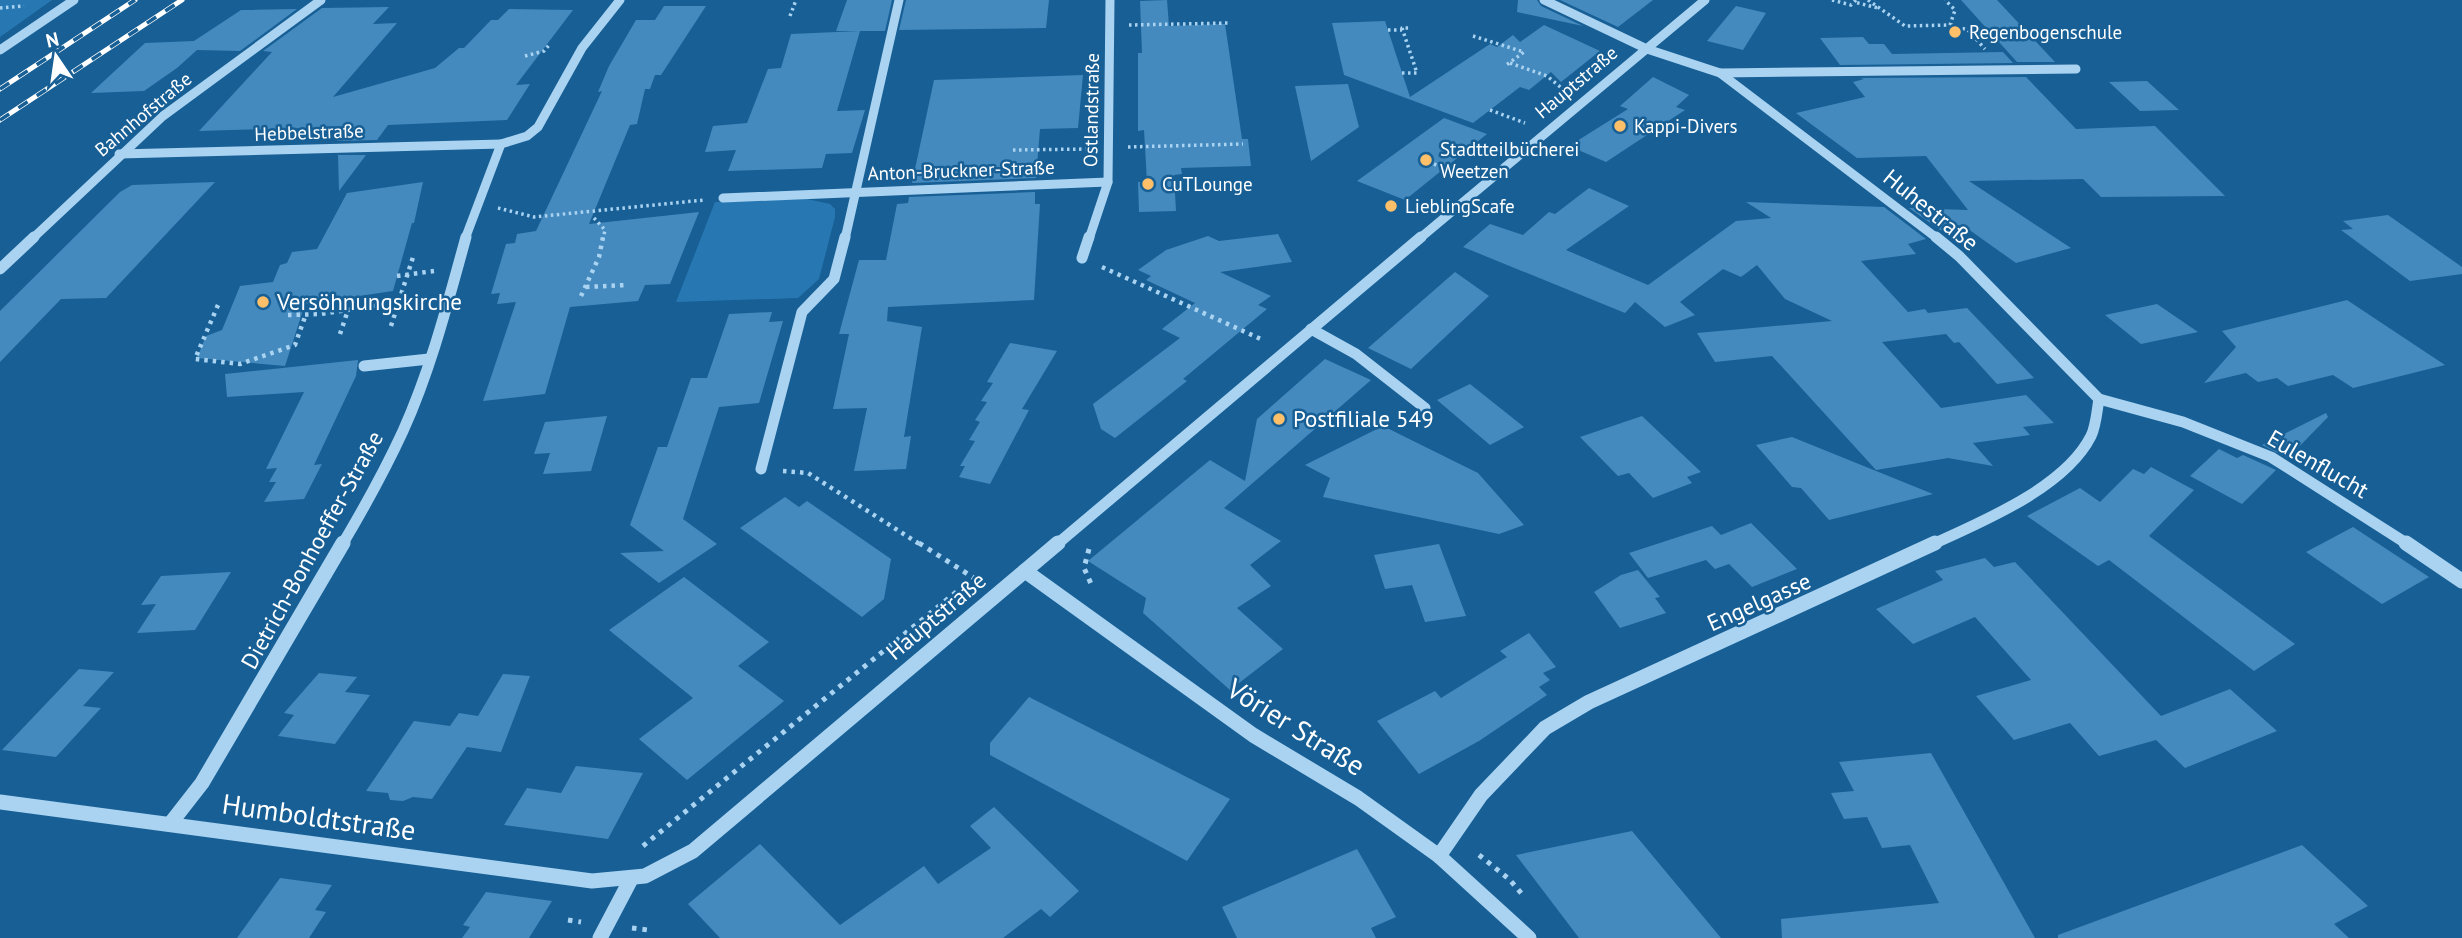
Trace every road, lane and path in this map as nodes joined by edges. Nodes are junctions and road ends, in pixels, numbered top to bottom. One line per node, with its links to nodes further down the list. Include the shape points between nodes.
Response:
1 (74, 0): 25 (street)
2 (321, 0): 39 (street, Bahnhofstraße, via 163,116)
3 (620, 0): 34 (street, via 582,48 538,127 527,136)
4 (796, 0): 14 (path)
5 (899, 0): 22 (street)
6 (1110, 0): 17 (street, Ostlandstraße)
7 (1544, 0): 24 (street, Huhestraße)
8 (1705, 0): 24 (street, Hauptstraße)
9 (1832, 0): 12 (path, via 1851,5)
10 (1868, 0): 13 (path)
11 (1945, 0): 16 (path, via 1955,10)
12 (1855, 1): 13 (path)
13 (1881, 9): 16 (path, via 1905,26)
14 (790, 16)
15 (1230, 23): 17 (path)
16 (1950, 25): 26 (path, via 1968,30)
17 (1110, 26): 42 (street, Ostlandstraße)
18 (1410, 28): 20 (path)
19 (1388, 30): 20 (path)
20 (1402, 30): 29 (path, via 1417,73)
21 (1473, 36): 31 (path, via 1524,51 1507,64 1547,76)
22 (888, 43): 43 (street, Anton-Bruckner-Straße)
23 (550, 44): 27 (path, via 544,51)
24 (1647, 49): 30 (street, Huhestraße); 65 (street, Hauptstraße)
25 (0, 50)
26 (1988, 53)
27 (525, 56)
28 (2076, 69): 30 (street, Huhestraße)
29 (1402, 73)
30 (1720, 73): 70 (street, Huhestraße, via 1959,256)
31 (1566, 92)
32 (1490, 110): 33 (path)
33 (1527, 123)
34 (501, 144): 39 (street, Hebbelstraße); 45 (street, Dietrich-Bonhoeffer-Straße)
35 (1242, 144): 36 (path)
36 (1122, 148)
37 (1097, 149): 38 (path)
38 (1013, 150)
39 (119, 154): 52 (street, Bahnhofstraße)
40 (1434, 164): 41 (path)
41 (1464, 175)
42 (1108, 182): 43 (street, Anton-Bruckner-Straße); 50 (street, Ostlandstraße)
43 (858, 192): 44 (street, Anton-Bruckner-Straße); 72 (street, Anton-Bruckner-Straße, via 834,279 802,312)
44 (723, 198): 45 (path, via 534,217)
45 (477, 203): 51 (street, Dietrich-Bonhoeffer-Straße)
46 (593, 218): 48 (path, via 605,230)
47 (414, 254): 53 (path)
48 (599, 257): 49 (path); 56 (path)
49 (590, 258)
50 (1082, 258): 67 (path)
51 (457, 268): 53 (path); 57 (street, Dietrich-Bonhoeffer-Straße)
52 (0, 269)
53 (407, 275): 54 (path); 59 (path)
54 (397, 276)
55 (627, 285): 56 (path)
56 (586, 287): 58 (path)
57 (451, 294): 59 (path); 68 (street, Dietrich-Bonhoeffer-Straße)
58 (582, 296)
59 (399, 302): 61 (path); 64 (path)
60 (218, 305): 62 (path, via 195,359 240,363 295,345)
61 (348, 310): 62 (path); 66 (path)
62 (306, 314): 63 (path)
63 (288, 315)
64 (391, 326)
65 (1311, 328): 67 (street, Hauptstraße); 71 (street, via 1355,354)
66 (340, 334)
67 (1286, 351): 73 (street, Hauptstraße)
68 (429, 359): 69 (street); 77 (street, Dietrich-Bonhoeffer-Straße, via 404,429 373,492 202,783)
69 (364, 366)
70 (2099, 399): 75 (street, Eulenflucht, via 2183,422 2272,457); 78 (street, Engelgasse, via 2091,436 2065,469 2015,506 1589,702 1545,729 1481,795)
71 (1424, 408)
72 (761, 469): 74 (path, via 808,473)
73 (1025, 571): 78 (street, Vörier Straße, via 1253,735 1358,798); 79 (street, Hauptstraße, via 693,851 663,870)
74 (974, 578)
75 (2462, 582)
76 (0, 802): 77 (street, Humboldtstraße)
77 (170, 824): 79 (street, Humboldtstraße, via 592,881)
78 (1439, 856): 81 (street, Vörier Straße)
79 (630, 881): 80 (street)
80 (600, 938)
81 (1528, 938)

